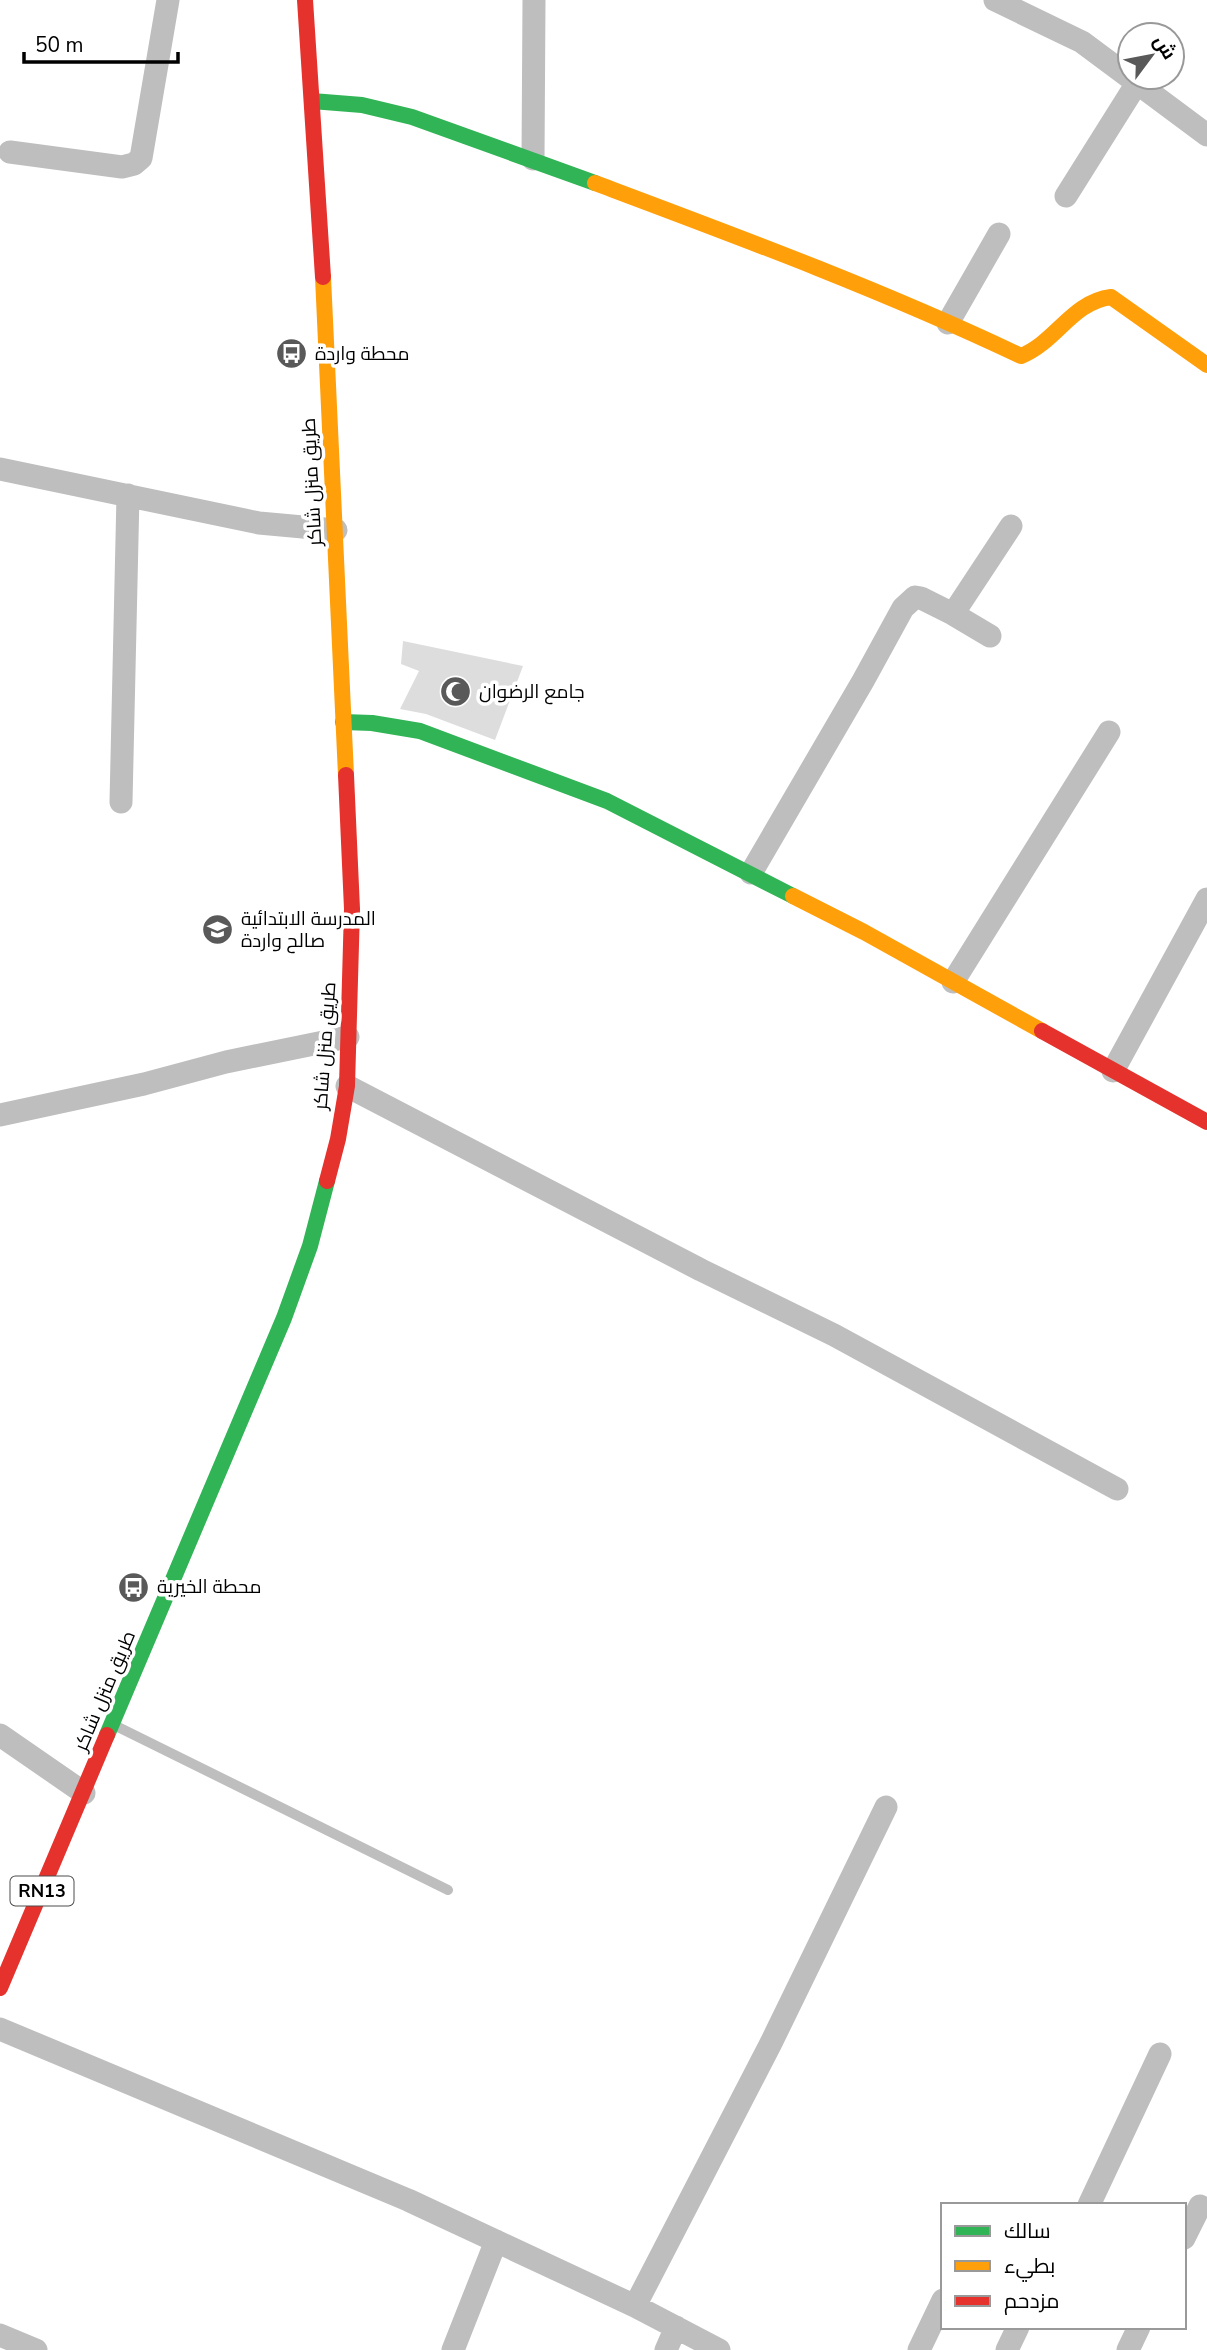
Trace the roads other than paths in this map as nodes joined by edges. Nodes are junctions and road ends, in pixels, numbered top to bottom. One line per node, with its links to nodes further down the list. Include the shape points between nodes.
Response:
1 (168, 0): 10 (street, via 141,158 122,167)
2 (305, 0): 8 (main road, طريق منزل شاكر / RN13)
3 (534, 0): 11 (street)
4 (995, 0): 5 (street, via 1082,42)
5 (1116, 67)
6 (1132, 91): 12 (street)
7 (1148, 91): 9 (street)
8 (312, 101): 11 (main road, via 362,105 411,117); 19 (main road, طريق منزل شاكر / RN13)
9 (1207, 135)
10 (10, 152)
11 (533, 159): 14 (main road, via 791,256)
12 (1066, 196)
13 (999, 234): 14 (street)
14 (948, 323): 15 (main road, via 1021,356 1043,347 1085,304 1097,297 1111,297)
15 (1207, 365)
16 (0, 469): 17 (street)
17 (128, 495): 19 (street, via 259,523); 24 (street)
18 (1012, 526): 20 (street)
19 (336, 530): 22 (main road, طريق منزل شاكر / RN13)
20 (953, 614): 21 (street); 25 (street, via 915,597 903,608)
21 (990, 636)
22 (343, 722): 25 (main road, via 420,732 495,758 607,801); 28 (main road, طريق منزل شاكر / RN13, via 352,909)
23 (1109, 732): 27 (street)
24 (121, 802)
25 (751, 873): 27 (main road)
26 (1207, 899): 29 (street)
27 (953, 982): 29 (main road)
28 (348, 1037): 30 (main road, طريق منزل شاكر / RN13); 31 (street)
29 (1113, 1071): 32 (main road)
30 (347, 1086): 33 (street, via 834,1335); 34 (main road, طريق منزل شاكر / RN13, via 310,1245 284,1318)
31 (0, 1115)
32 (1207, 1122)
33 (1117, 1489)
34 (113, 1725): 36 (main road, طريق منزل شاكر / RN13); 38 (lane)
35 (0, 1735): 36 (street)
36 (84, 1793): 39 (main road, طريق منزل شاكر / RN13)
37 (886, 1807): 47 (street)
38 (448, 1890)
39 (0, 1988)
40 (0, 2029): 45 (street)
41 (1160, 2054): 42 (street)
42 (1090, 2203)
43 (1200, 2206): 44 (street)
44 (1186, 2234)
45 (496, 2241): 47 (street); 53 (street)
46 (941, 2304): 56 (street)
47 (635, 2306): 48 (street)
48 (676, 2327): 54 (street); 55 (street)
49 (1017, 2329): 57 (street)
50 (1138, 2329): 58 (street)
51 (0, 2335): 52 (street)
52 (36, 2350)
53 (453, 2350)
54 (666, 2350)
55 (719, 2350)
56 (919, 2350)
57 (1007, 2350)
58 (1128, 2350)

